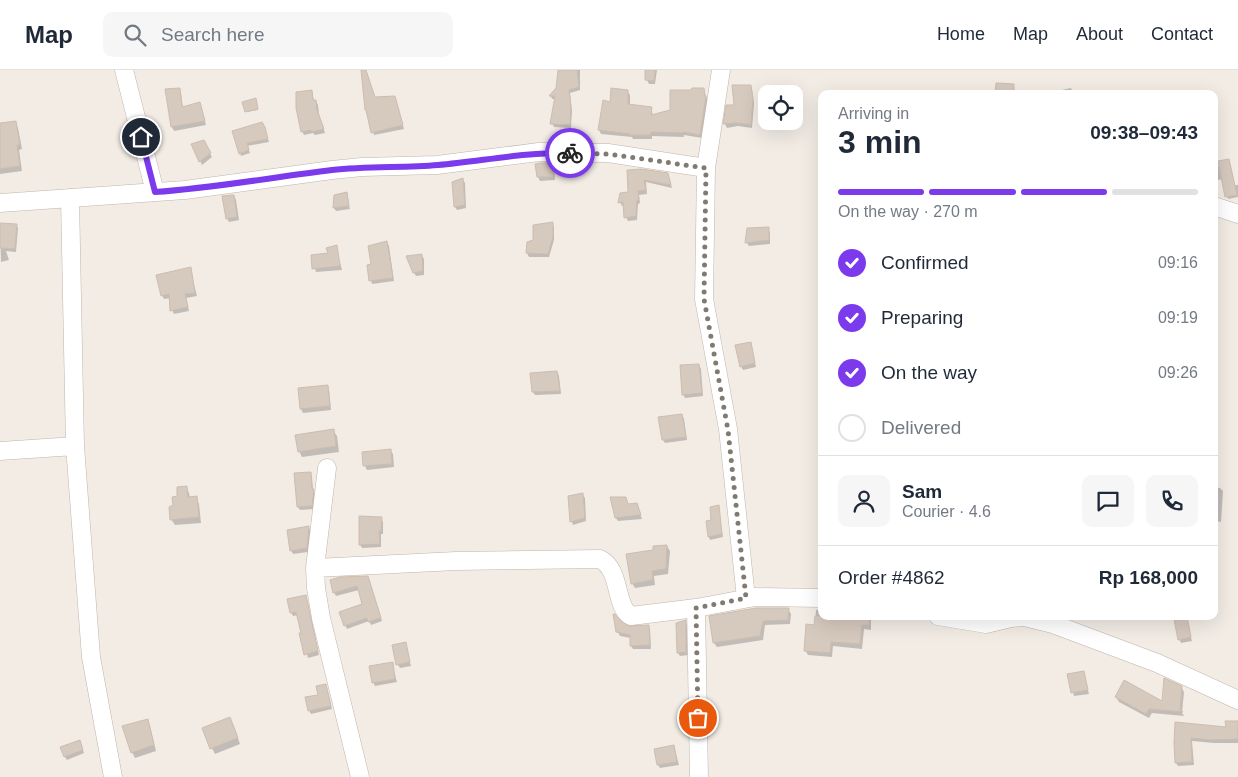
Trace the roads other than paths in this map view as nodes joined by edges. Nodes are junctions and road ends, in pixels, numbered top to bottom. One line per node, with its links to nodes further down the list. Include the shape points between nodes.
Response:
1 (124, 70): 4 (street)
2 (721, 70): 3 (street)
3 (706, 168): 4 (street, via 608,154 539,152 437,165 332,170); 13 (street, via 704,299 728,430)
4 (155, 192): 5 (street)
5 (70, 198): 6 (street); 9 (street)
6 (0, 203)
7 (1218, 207): 8 (street)
8 (1238, 214)
9 (75, 446): 10 (street); 20 (street, via 91,657)
10 (0, 451)
11 (327, 468): 12 (street)
12 (315, 568): 15 (street, via 456,561 600,560 609,565 627,614); 21 (street, via 321,618)
13 (746, 598): 14 (street); 15 (street)
14 (818, 598)
15 (696, 608): 22 (street)
16 (962, 620): 17 (street, via 986,624)
17 (1003, 620)
18 (1036, 620): 19 (street, via 1157,663)
19 (1238, 700)
20 (113, 777)
21 (360, 777)
22 (699, 777)

